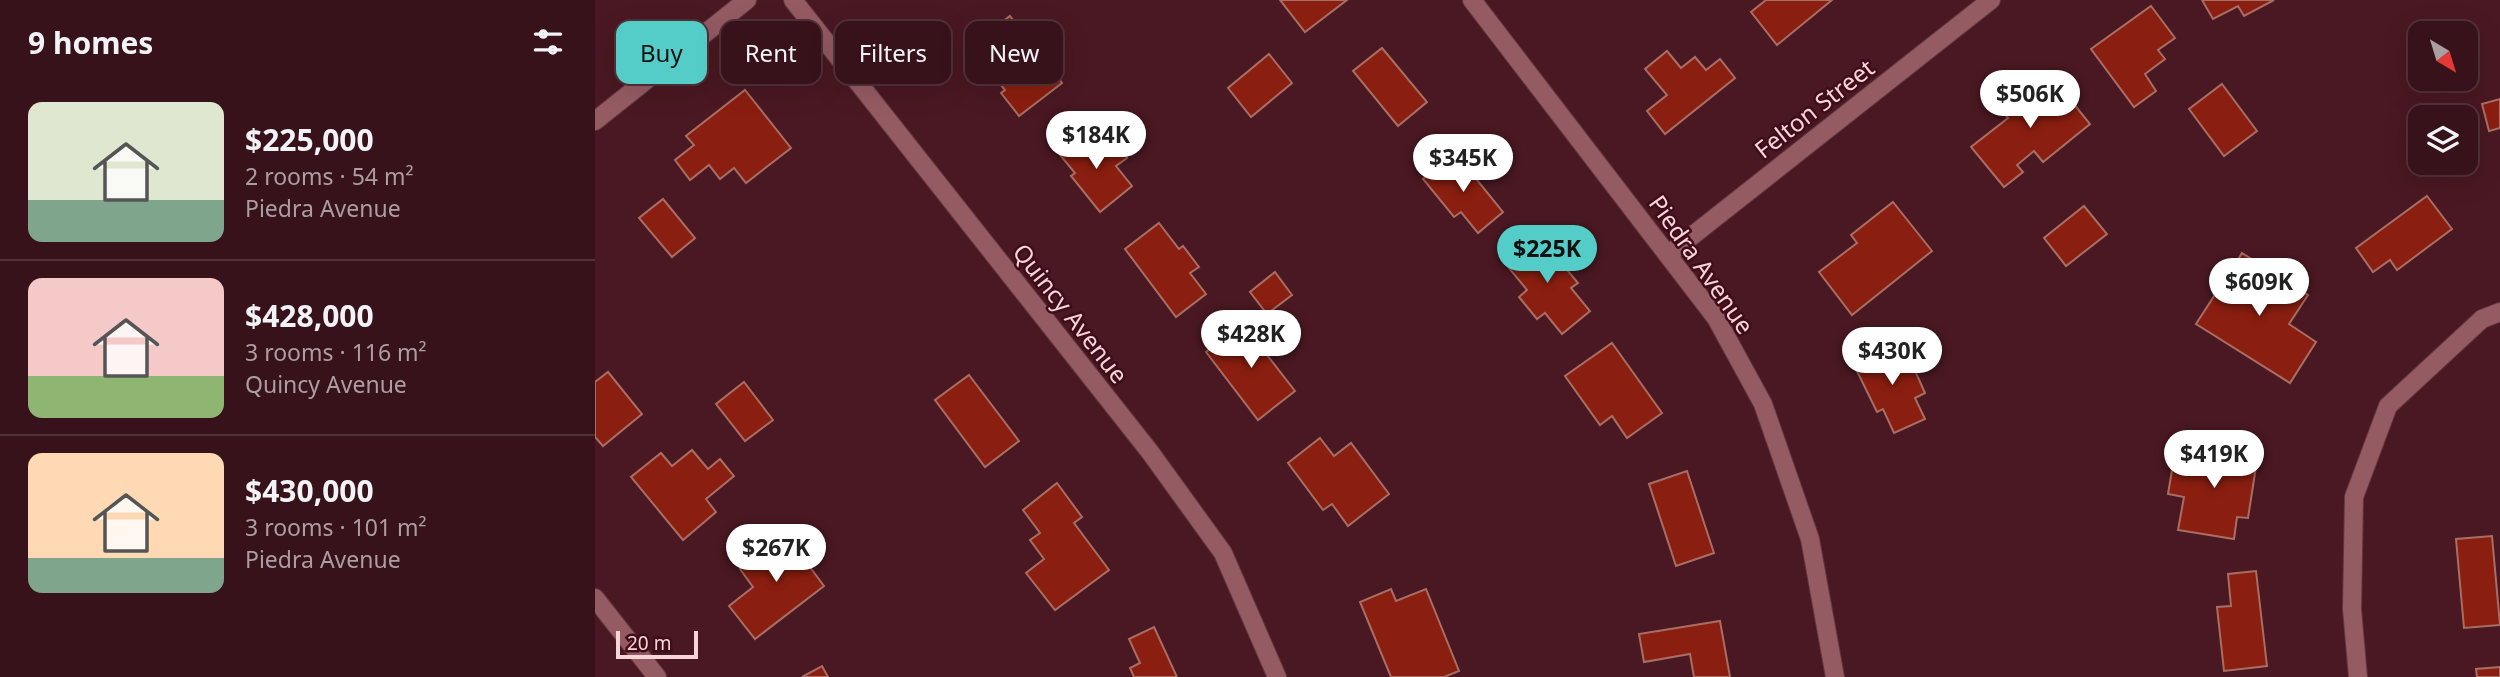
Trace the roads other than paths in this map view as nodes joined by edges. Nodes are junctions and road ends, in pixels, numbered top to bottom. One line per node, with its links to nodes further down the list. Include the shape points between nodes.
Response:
1 (747, 0): 5 (street)
2 (793, 0): 10 (street, Quincy Avenue, via 1150,452 1223,553)
3 (1472, 0): 6 (street, Piedra Avenue)
4 (1991, 0): 6 (street, Felton Street)
5 (595, 121)
6 (1669, 254): 11 (street, Piedra Avenue, via 1716,318 1763,404 1809,539)
7 (2500, 312): 12 (street, via 2482,318 2388,406 2354,498 2352,609)
8 (595, 598): 9 (street)
9 (657, 677)
10 (1277, 677)
11 (1835, 677)
12 (2358, 677)

